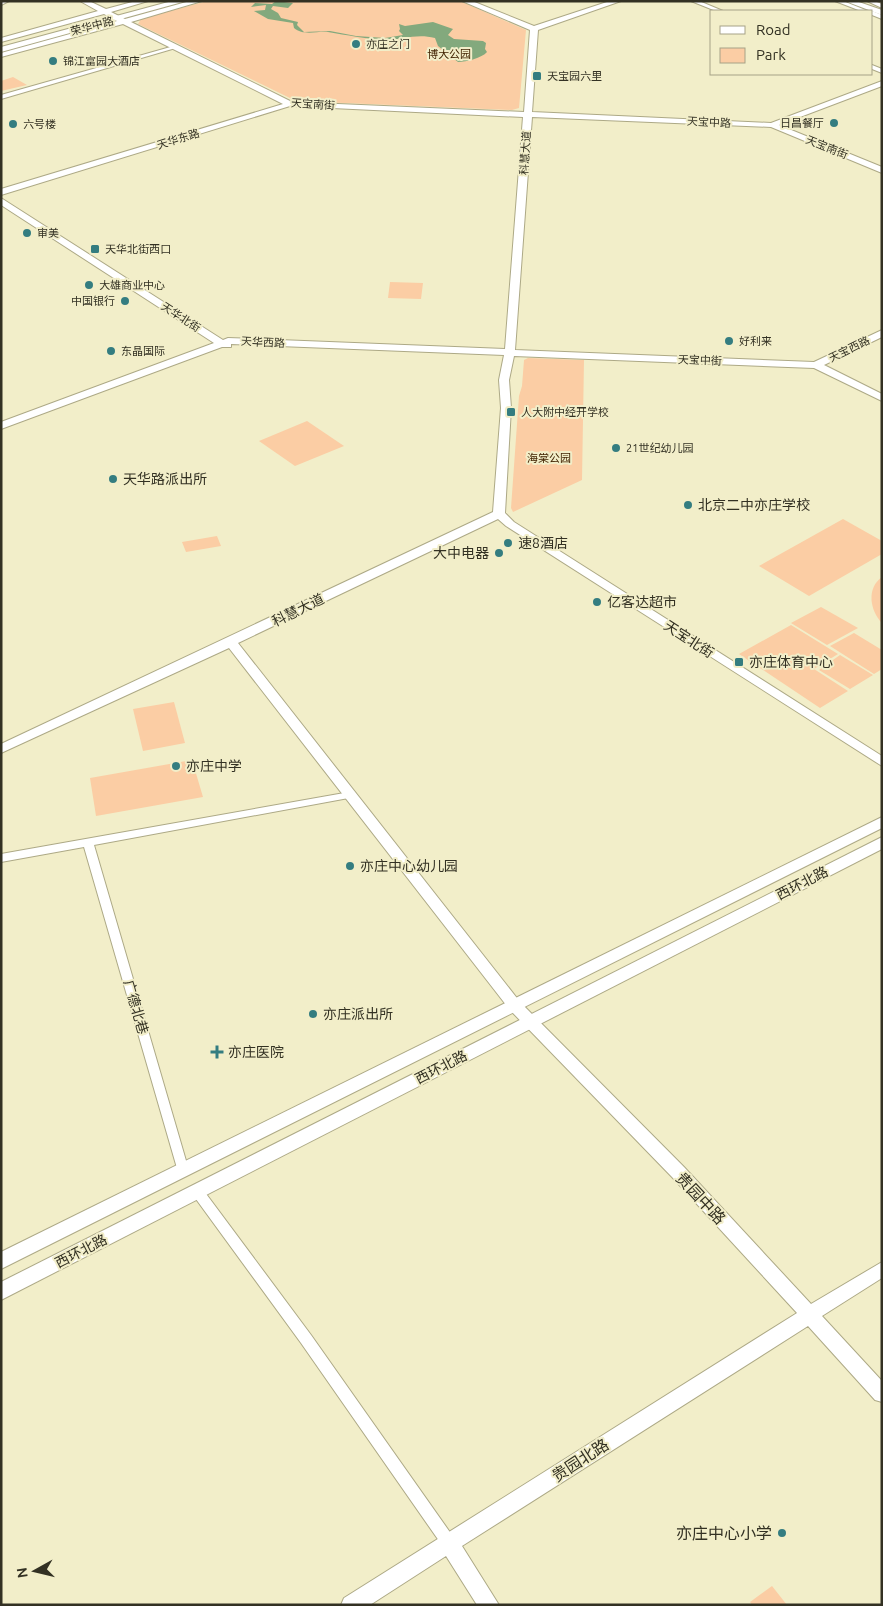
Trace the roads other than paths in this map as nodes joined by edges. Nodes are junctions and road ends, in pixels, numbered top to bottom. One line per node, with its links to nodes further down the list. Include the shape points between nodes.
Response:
1 (7, 1): 14 (street)
2 (83, 1): 19 (street, 天宝南街)
3 (145, 1): 19 (street)
4 (160, 1): 19 (main road, 荣华中路)
5 (182, 1): 19 (main road, 荣华中路)
6 (199, 1): 19 (street)
7 (465, 1): 20 (street)
8 (618, 1): 20 (street)
9 (693, 1): 16 (street)
10 (836, 1): 17 (street)
11 (848, 1): 18 (street)
12 (860, 1): 15 (street)
13 (868, 1): 15 (street)
14 (1, 3)
15 (882, 7)
16 (717, 10)
17 (863, 10)
18 (882, 13)
19 (114, 17): 21 (street); 22 (main road, 荣华中路); 23 (street); 24 (main road, 荣华中路); 25 (street, 天宝南街)
20 (534, 29): 31 (street, 科慧大道)
21 (67, 37): 22 (street); 27 (street)
22 (42, 39): 26 (main road, 荣华中路)
23 (1, 40)
24 (1, 44)
25 (176, 47): 29 (street); 30 (street, 天宝南街)
26 (1, 50)
27 (1, 55)
28 (882, 83): 32 (street, 天宝中路)
29 (1, 97)
30 (290, 104): 31 (street, 天宝南街); 34 (street, 天华东路)
31 (528, 114): 32 (street, 天宝中路); 38 (street, 科慧大道)
32 (772, 125): 33 (street, 天宝南街)
33 (882, 170)
34 (1, 194): 37 (street, 天华北街)
35 (1, 201): 37 (street, 天华北街)
36 (882, 333): 39 (street, 天宝西路)
37 (224, 342): 38 (street, 天华西路); 42 (street, 天华西路)
38 (510, 352): 39 (street, 天宝中街); 41 (street, 科慧大道, via 514,365 510,404)
39 (816, 365): 40 (street, 天宝中街)
40 (882, 398)
41 (506, 408): 43 (street, 科慧大道)
42 (1, 426)
43 (499, 514): 44 (street, 科慧大道); 46 (street, 天宝北街)
44 (231, 642): 45 (street, 科慧大道); 47 (street, 贵园中路)
45 (1, 748)
46 (882, 762)
47 (350, 795): 50 (street); 52 (street, 贵园中路)
48 (882, 822): 52 (main road, 西环北路)
49 (882, 842): 53 (main road, 西环北路)
50 (88, 843): 51 (street); 54 (street, 广德北巷)
51 (1, 858)
52 (515, 1006): 53 (street, 贵园中路); 54 (main road, 西环北路)
53 (530, 1022): 55 (main road, 西环北路); 59 (street, 贵园中路, via 678,1172)
54 (184, 1171): 56 (main road, 西环北路)
55 (197, 1191): 58 (main road, 西环北路); 61 (street)
56 (1, 1261)
57 (882, 1269): 59 (street, 贵园北路)
58 (1, 1292)
59 (808, 1314): 60 (street, 贵园中路); 61 (street, 贵园北路)
60 (882, 1394)
61 (449, 1543): 62 (street, 贵园北路); 63 (street)
62 (351, 1605)
63 (489, 1605)

